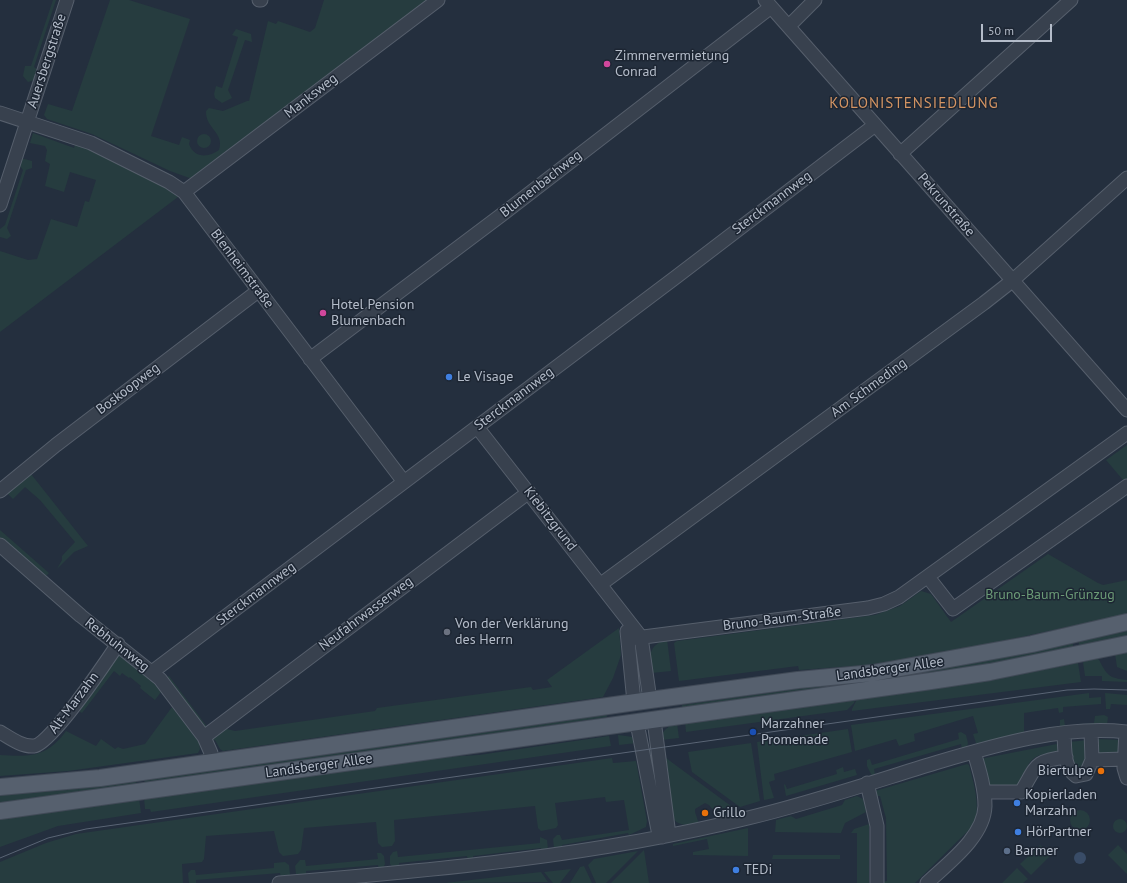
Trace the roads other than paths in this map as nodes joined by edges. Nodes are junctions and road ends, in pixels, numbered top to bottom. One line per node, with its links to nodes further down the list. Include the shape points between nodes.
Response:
1 (67, 0): 8 (street, Auersbergstraße)
2 (438, 0): 12 (street, Manksweg)
3 (815, 0): 6 (street)
4 (1071, 0): 10 (street)
5 (768, 4): 6 (street, Pekrunstraße); 16 (street, Blumenbachweg, via 504,213)
6 (789, 26): 9 (street, Pekrunstraße)
7 (0, 113): 8 (street, Blenheimstraße)
8 (27, 122): 12 (street, Blenheimstraße, via 91,143); 13 (street)
9 (875, 125): 10 (street, Pekrunstraße); 18 (street, Sterckmannweg)
10 (900, 154): 14 (street, Pekrunstraße)
11 (1127, 178): 14 (street, Am Schmeding)
12 (184, 192): 15 (street, Blenheimstraße)
13 (0, 205)
14 (1012, 281): 17 (street, Pekrunstraße); 26 (street, Am Schmeding)
15 (258, 290): 16 (street, Blenheimstraße); 22 (street, Boskoopweg)
16 (310, 359): 20 (street, Blenheimstraße)
17 (1127, 410)
18 (477, 427): 20 (street, Sterckmannweg); 23 (street, Kiebitzgrund)
19 (1127, 433): 25 (street, Bruno-Baum-Straße)
20 (404, 482): 31 (street, Sterckmannweg)
21 (1127, 486): 25 (street, via 953,610)
22 (0, 491)
23 (529, 492): 26 (street, Kiebitzgrund); 39 (street, Neufahrwasserweg)
24 (0, 545): 29 (street, Rebhuhnweg, via 81,616)
25 (928, 577): 28 (street, Bruno-Baum-Straße, via 899,597 868,608)
26 (601, 584): 28 (street, Kiebitzgrund, via 621,612)
27 (1127, 622): 32 (main road, Landsberger Allee, via 1032,644 904,668)
28 (635, 638): 32 (street, Kiebitzgrund)
29 (118, 644): 31 (street, Rebhuhnweg); 36 (street, Alt-Marzahn, via 50,736 41,744 23,745)
30 (1127, 644): 33 (main road, Landsberger Allee, via 990,672)
31 (152, 672): 39 (street, Rebhuhnweg, via 171,692)
32 (642, 701): 33 (main road); 34 (main road); 44 (main road, Landsberger Allee)
33 (654, 720): 34 (main road, Landsberger Allee); 50 (street)
34 (638, 723): 49 (main road, Landsberger Allee); 50 (street, via 658,830)
35 (1091, 730): 37 (street); 38 (street); 43 (street)
36 (0, 732)
37 (1127, 732): 42 (street)
38 (1064, 734): 40 (street); 41 (street)
39 (204, 737): 44 (street, Rebhuhnweg)
40 (974, 752): 46 (street); 48 (street)
41 (1066, 757): 43 (street, via 1069,768 1076,776 1086,774); 48 (street, via 1049,759 1039,764 1030,773 1021,792)
42 (1125, 759): 43 (street); 45 (street)
43 (1092, 760)
44 (212, 762): 47 (main road, Landsberger Allee, via 62,783)
45 (1127, 778)
46 (867, 783): 50 (street, via 750,818); 53 (street, via 876,821)
47 (0, 787)
48 (984, 792): 54 (street, via 984,815 978,831)
49 (0, 811)
50 (665, 836): 51 (street, via 552,856)
51 (370, 879): 52 (street)
52 (279, 883)
53 (877, 883)
54 (927, 883)

